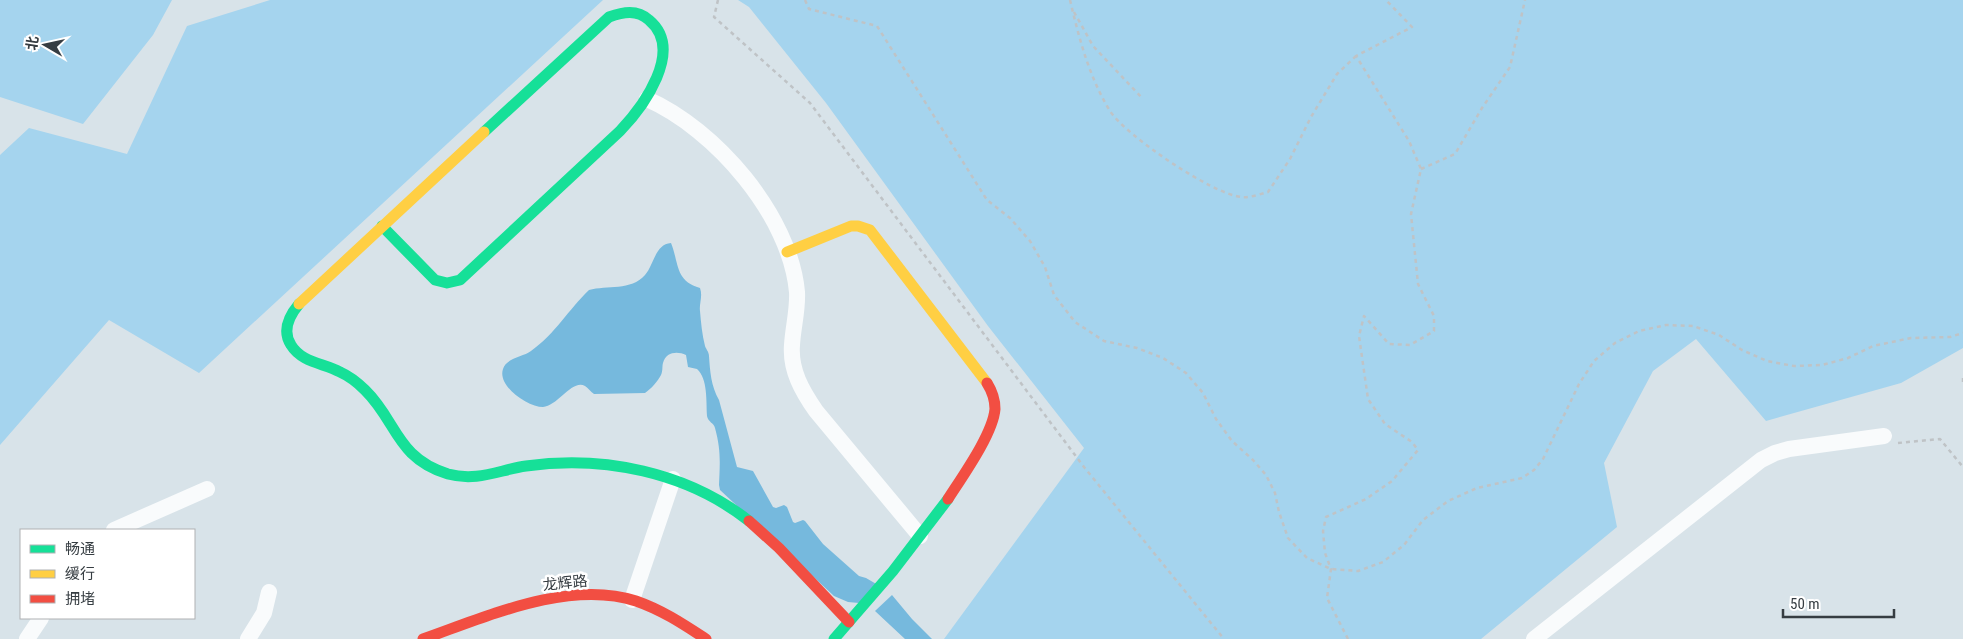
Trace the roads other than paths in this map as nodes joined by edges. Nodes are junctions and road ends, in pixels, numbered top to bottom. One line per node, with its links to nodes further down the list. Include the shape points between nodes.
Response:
1 (647, 98): 2 (street, via 630,121 460,280 447,283 435,280); 2 (street, via 662,58 660,36 647,17 638,11 618,11); 3 (street, via 688,121 726,157 767,210)
2 (382, 226): 5 (street, via 292,310 286,326 289,343 300,356 339,371 360,385 399,441 417,458 439,471 464,477 489,477 524,466 561,462 623,467)
3 (788, 252): 8 (street, via 797,294 792,346 794,370 802,392); 8 (street, via 851,226 870,230 992,392 995,407 992,423 964,475)
4 (1884, 436): 18 (street, via 1789,449 1762,460)
5 (673, 479): 10 (street); 12 (street, via 714,497 744,517 771,540)
6 (207, 489): 7 (street)
7 (116, 529)
8 (920, 536): 12 (street)
9 (269, 592): 14 (street, via 264,613)
10 (632, 600): 15 (street, 龙辉路, via 603,594 573,594 544,599); 16 (street, 龙辉路, via 661,610)
11 (40, 619): 13 (street)
12 (849, 622): 17 (street)
13 (26, 639)
14 (248, 639)
15 (423, 639)
16 (706, 639)
17 (834, 639)
18 (1534, 639)

